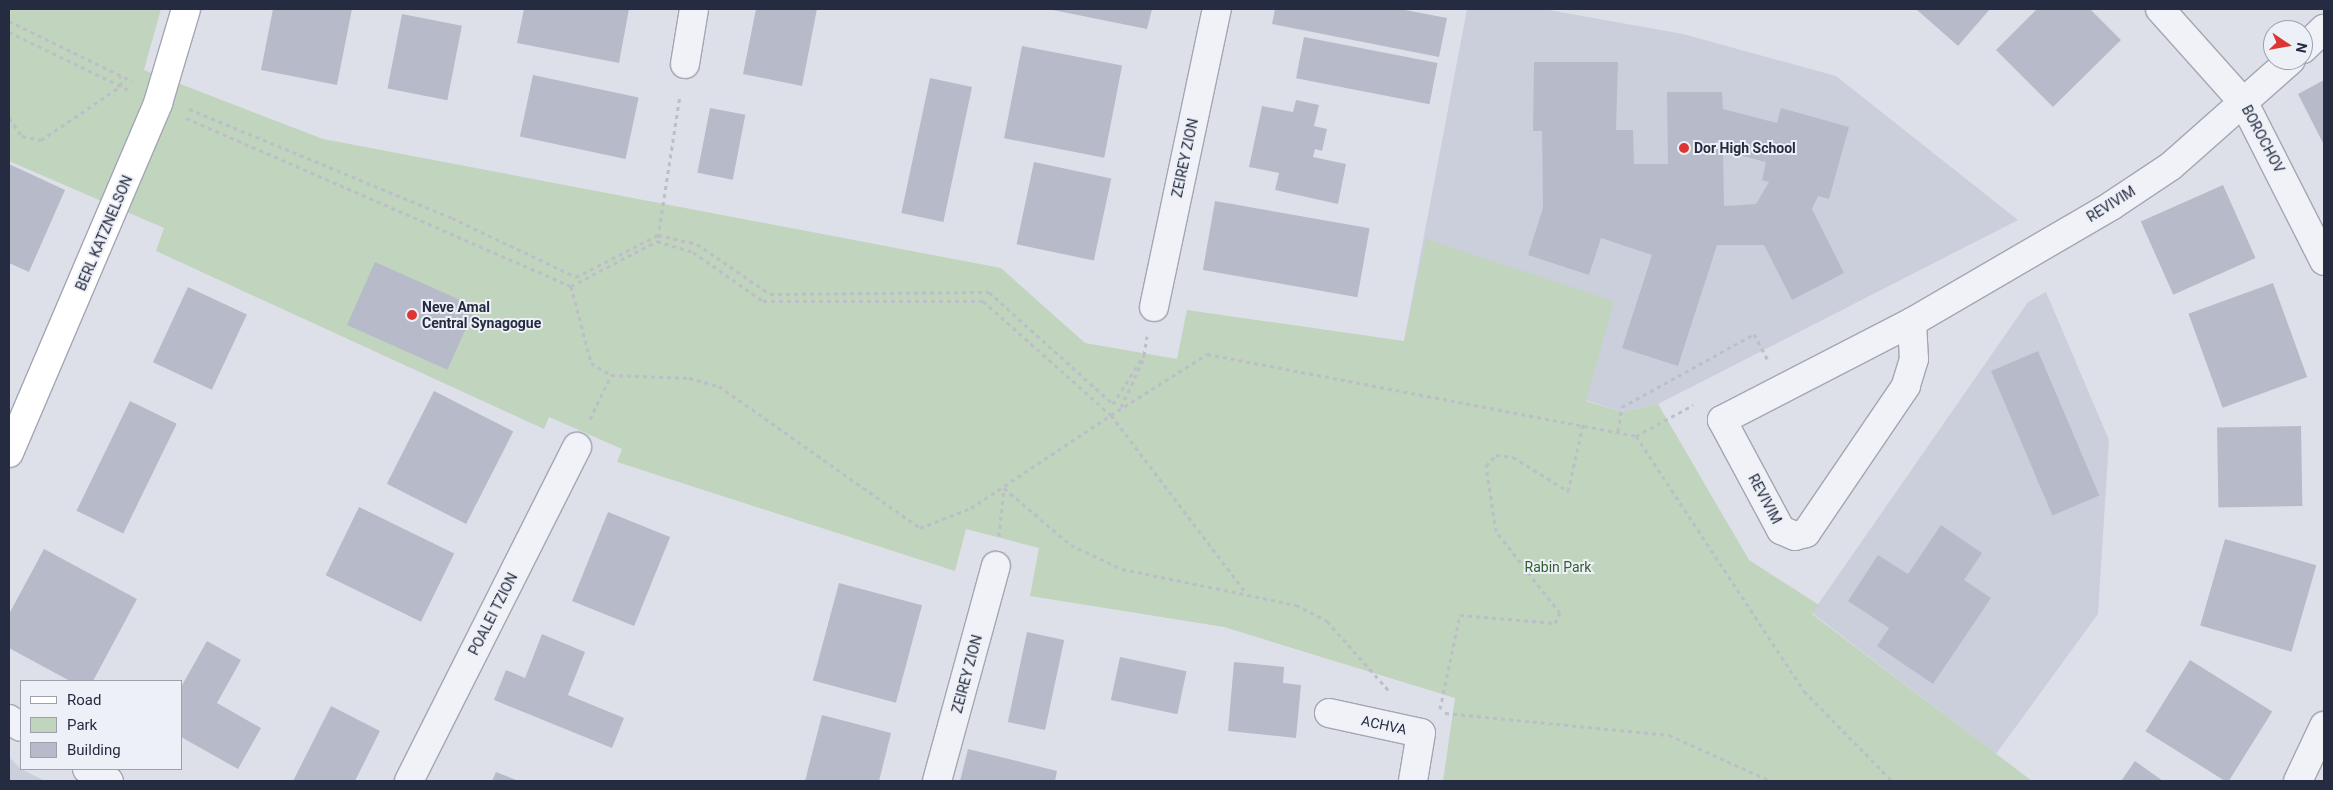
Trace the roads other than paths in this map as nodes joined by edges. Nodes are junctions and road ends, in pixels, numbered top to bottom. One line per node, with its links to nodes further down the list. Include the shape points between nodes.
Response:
1 (186, 9): 14 (street, BERL KATZNELSON, via 159,99)
2 (694, 9): 7 (street)
3 (1217, 9): 11 (street, ZEIREY ZION)
4 (2160, 9): 9 (street, BOROCHOV)
5 (2324, 30): 6 (street)
6 (2313, 40)
7 (685, 64)
8 (2279, 70): 9 (street, REVIVIM)
9 (2244, 103): 10 (street, BOROCHOV); 12 (street, REVIVIM, via 2171,166)
10 (2324, 261)
11 (1154, 307)
12 (1912, 322): 12 (street, REVIVIM, via 1914,359 1906,386 1806,533 1794,536 1781,530 1722,420)
13 (577, 447): 20 (street, POALEI TZION)
14 (9, 453)
15 (996, 566): 21 (street, ZEIREY ZION)
16 (1329, 713): 22 (street, ACHVA, via 1421,732)
17 (9, 719): 18 (street)
18 (20, 726)
19 (2324, 726): 23 (street)
20 (409, 781)
21 (937, 781)
22 (1413, 781)
23 (2298, 781)

